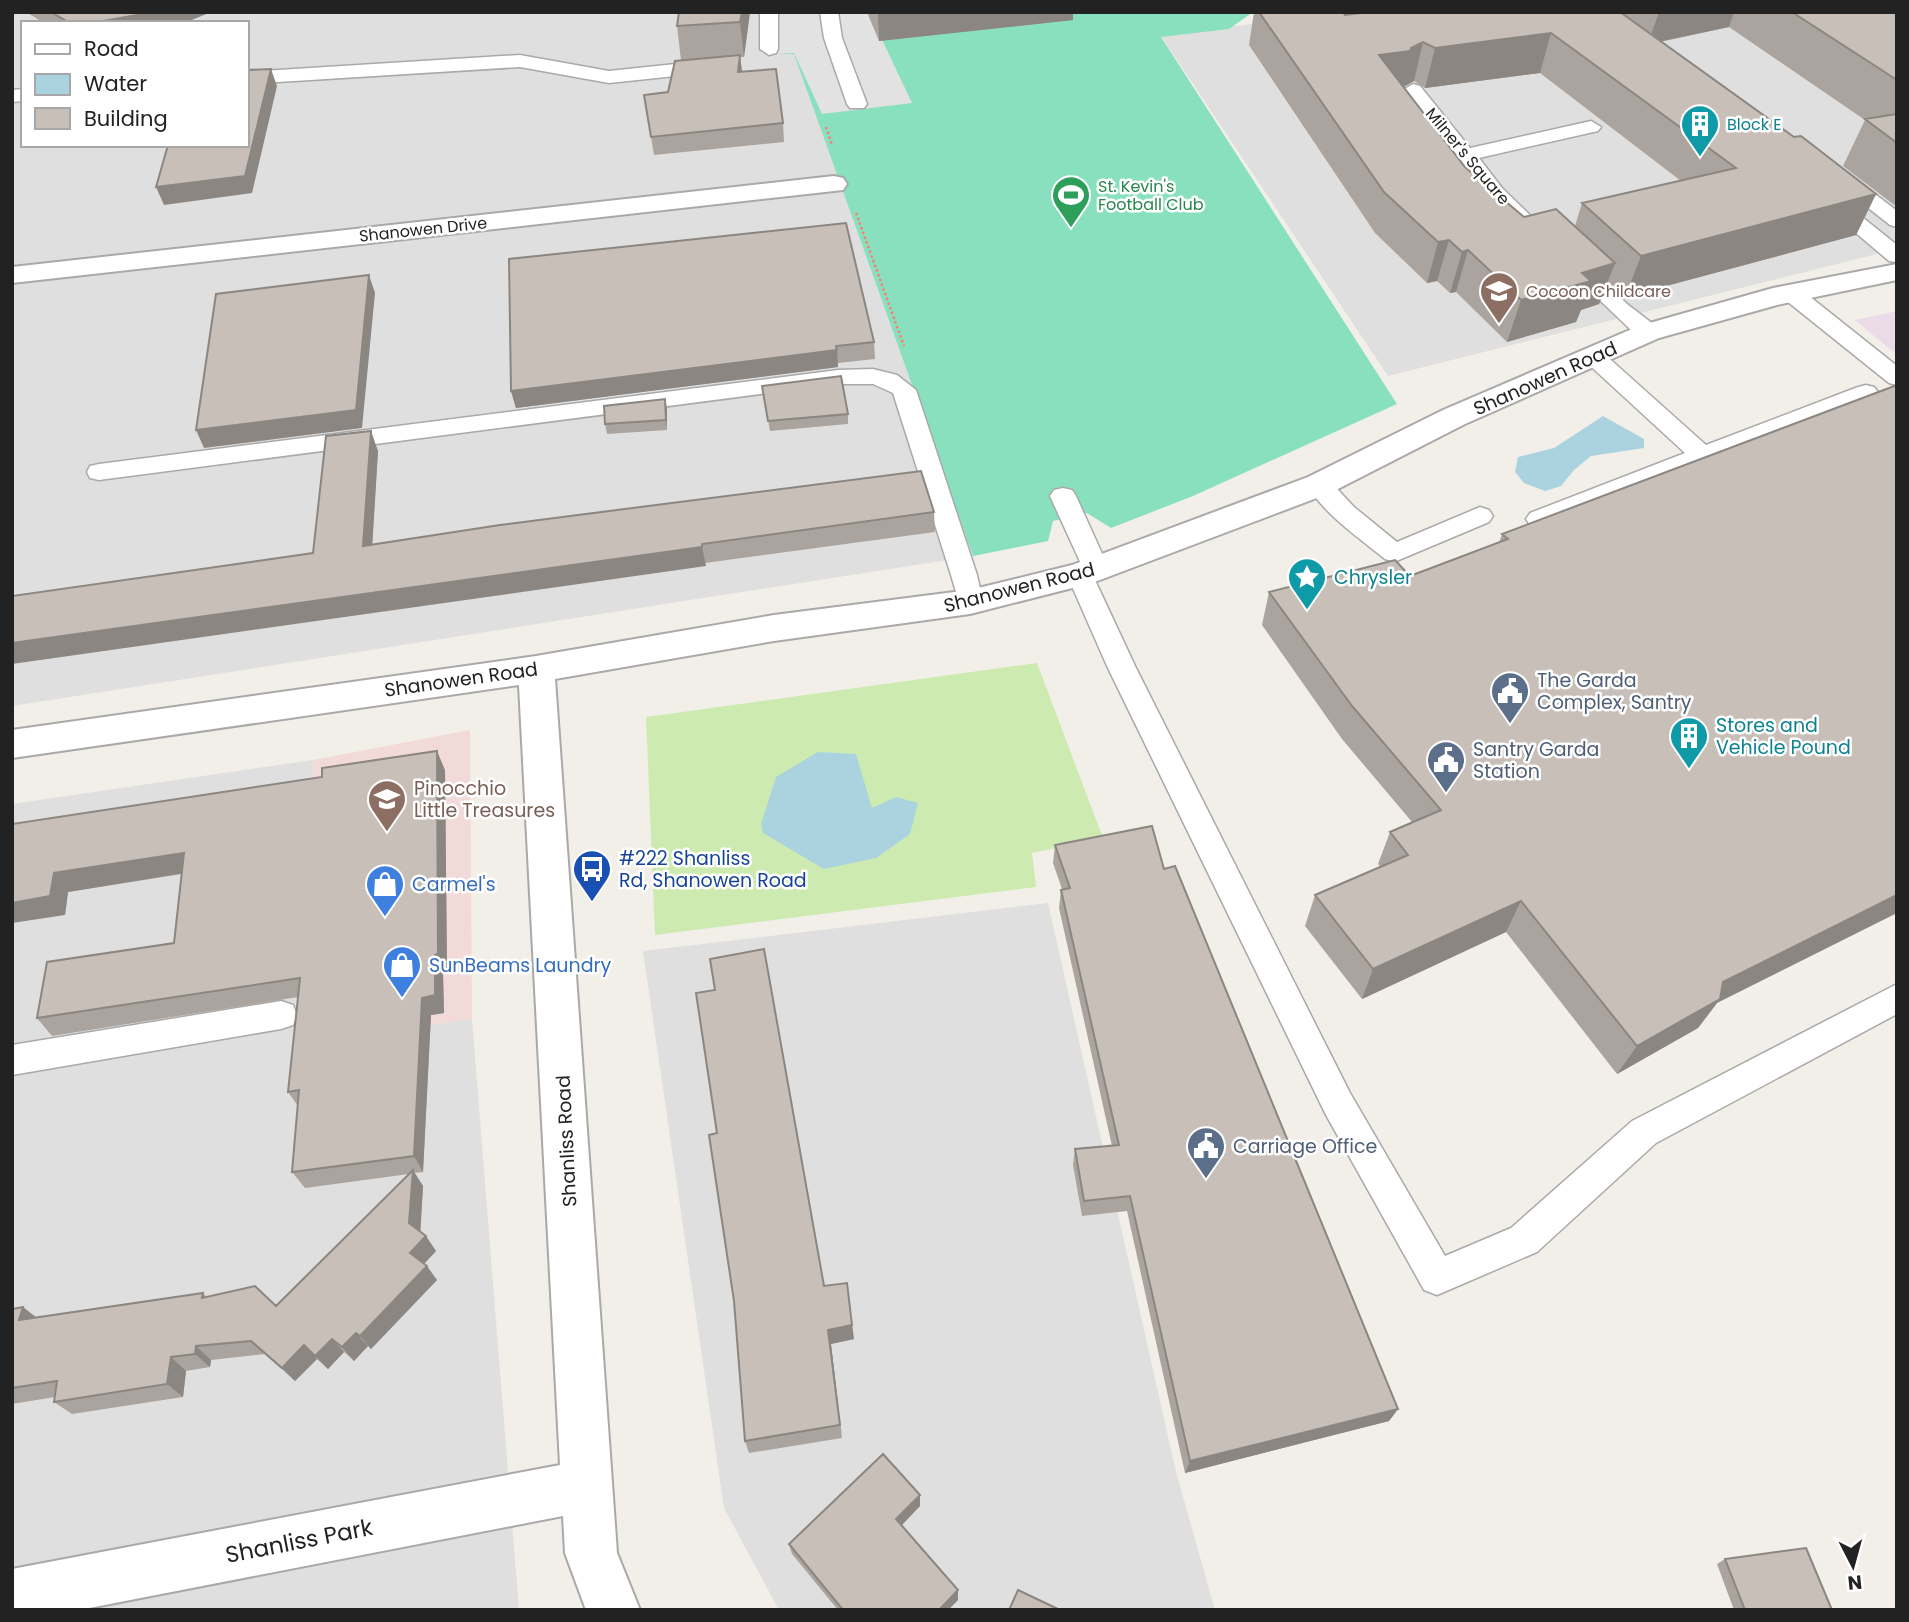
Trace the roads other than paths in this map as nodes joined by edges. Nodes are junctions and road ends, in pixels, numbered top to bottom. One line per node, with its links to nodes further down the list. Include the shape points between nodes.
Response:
1 (769, 12): 3 (lane)
2 (829, 12): 7 (lane, via 833,38)
3 (769, 49)
4 (727, 65): 5 (lane, via 609,78 520,61)
5 (248, 78)
6 (1413, 90): 9 (lane, Milner's Square)
7 (857, 104)
8 (1591, 127): 9 (lane)
9 (1467, 155): 14 (lane, Milner's Square, via 1495,192)
10 (1825, 165): 13 (lane)
11 (834, 184): 18 (street, Shanowen Drive)
12 (1816, 189): 16 (lane)
13 (1897, 221)
14 (1543, 237)
15 (1563, 255): 20 (lane, via 1624,317)
16 (1897, 256)
17 (1897, 272): 19 (street, Shanowen Road)
18 (12, 275)
19 (1791, 293): 20 (street, Shanowen Road); 22 (lane)
20 (1649, 332): 21 (street, Shanowen Road)
21 (1594, 356): 24 (lane); 26 (street, Shanowen Road, via 1454,417)
22 (1897, 378)
23 (1866, 392): 24 (lane)
24 (1702, 455): 29 (lane)
25 (99, 472): 31 (lane, via 838,377 877,376 893,380 904,390)
26 (1319, 485): 28 (lane, via 1394,553); 30 (street, Shanowen Road)
27 (1063, 496): 30 (lane)
28 (1480, 516)
29 (1539, 519)
30 (1088, 572): 31 (street, Shanowen Road); 34 (lane, via 1122,667 1338,1104 1437,1277 1524,1240 1644,1132)
31 (970, 602): 32 (street, Shanowen Road, via 774,628)
32 (536, 668): 33 (street, Shanowen Road); 37 (street, Shanliss Road)
33 (12, 744)
34 (1897, 998)
35 (281, 1015): 36 (lane)
36 (12, 1060)
37 (586, 1486): 38 (street, Shanliss Park); 39 (street, Shanliss Road, via 591,1553)
38 (12, 1596)
39 (613, 1610)

